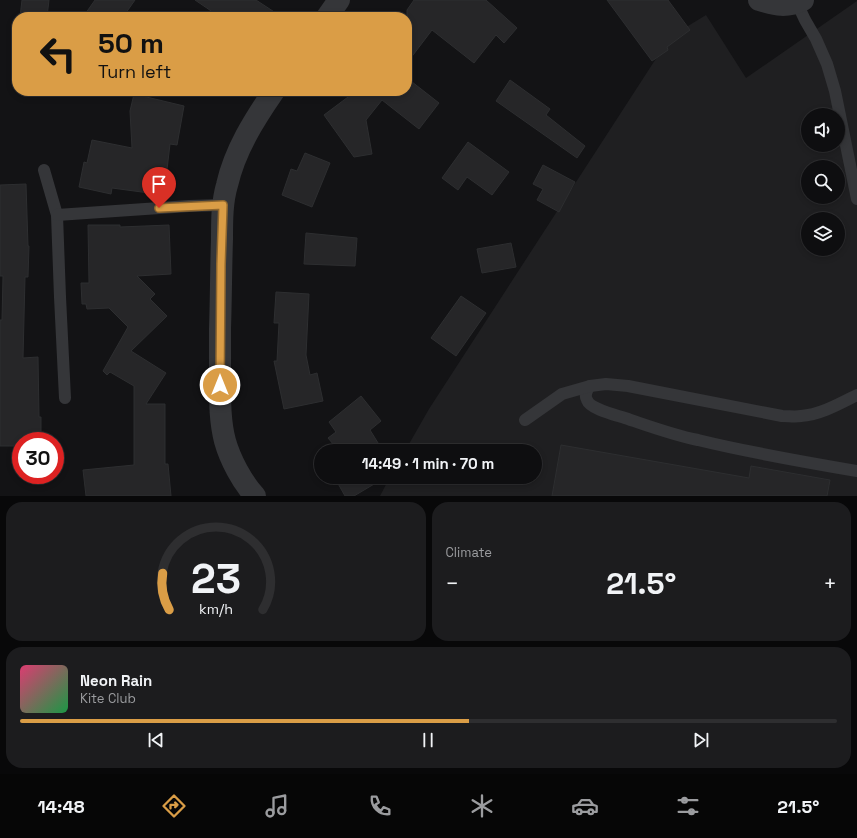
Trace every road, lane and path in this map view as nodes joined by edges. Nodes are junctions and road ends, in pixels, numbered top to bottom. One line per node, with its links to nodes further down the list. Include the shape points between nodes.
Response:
1 (339, 0): 4 (street)
2 (759, 0): 3 (street, via 785,6)
3 (800, 1): 7 (lane, via 835,91)
4 (331, 12)
5 (270, 96): 8 (street, via 247,133 233,164)
6 (44, 170): 9 (lane)
7 (857, 199)
8 (223, 205): 9 (lane); 15 (street, via 220,328 222,426 232,459)
9 (57, 215): 12 (lane)
10 (590, 386): 11 (lane, via 628,386 782,416 815,413); 13 (lane, via 562,394); 14 (lane, via 586,400 591,405 647,426 696,440)
11 (857, 395)
12 (65, 398)
13 (525, 420)
14 (857, 471)
15 (255, 496)

